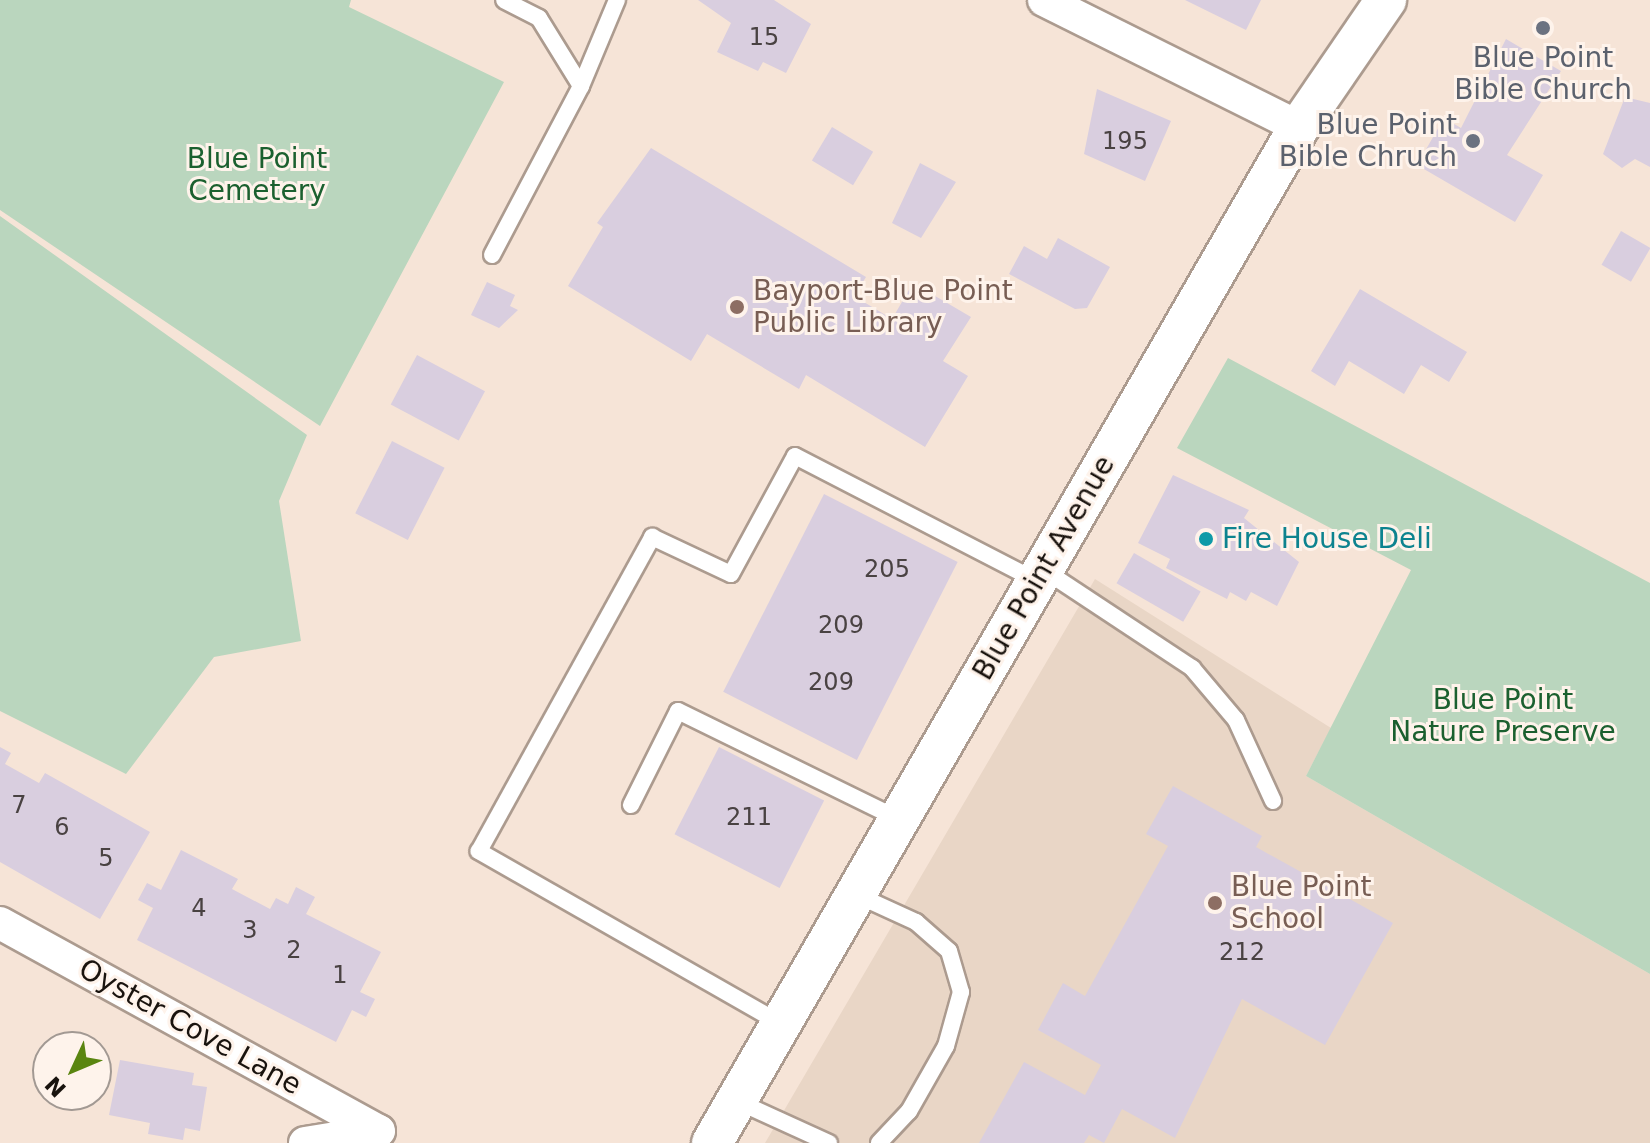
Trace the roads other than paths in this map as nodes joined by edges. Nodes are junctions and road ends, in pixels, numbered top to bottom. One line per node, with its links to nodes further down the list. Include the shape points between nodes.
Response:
1 (504, 0): 5 (lane, via 539,18)
2 (617, 0): 5 (lane)
3 (1044, 0): 6 (street)
4 (1386, 0): 6 (street, Blue Point Avenue)
5 (581, 86): 7 (lane)
6 (1299, 127): 8 (street, Blue Point Avenue)
7 (492, 255)
8 (1040, 575): 9 (lane, via 1192,668 1236,720); 11 (street, Blue Point Avenue); 14 (lane, via 795,456 731,574 652,537 479,851)
9 (1273, 801)
10 (631, 805): 11 (lane, via 678,711)
11 (899, 820): 12 (street, Blue Point Avenue)
12 (856, 895): 14 (street, Blue Point Avenue); 20 (lane, via 916,922 949,951 961,992 946,1046 909,1111)
13 (0, 923): 16 (street, Oyster Cove Lane)
14 (782, 1024): 15 (street, Blue Point Avenue)
15 (737, 1101): 18 (street, Blue Point Avenue); 19 (lane)
16 (392, 1137): 17 (street, Oyster Cove Lane)
17 (305, 1143)
18 (712, 1143)
19 (829, 1143)
20 (879, 1143)

